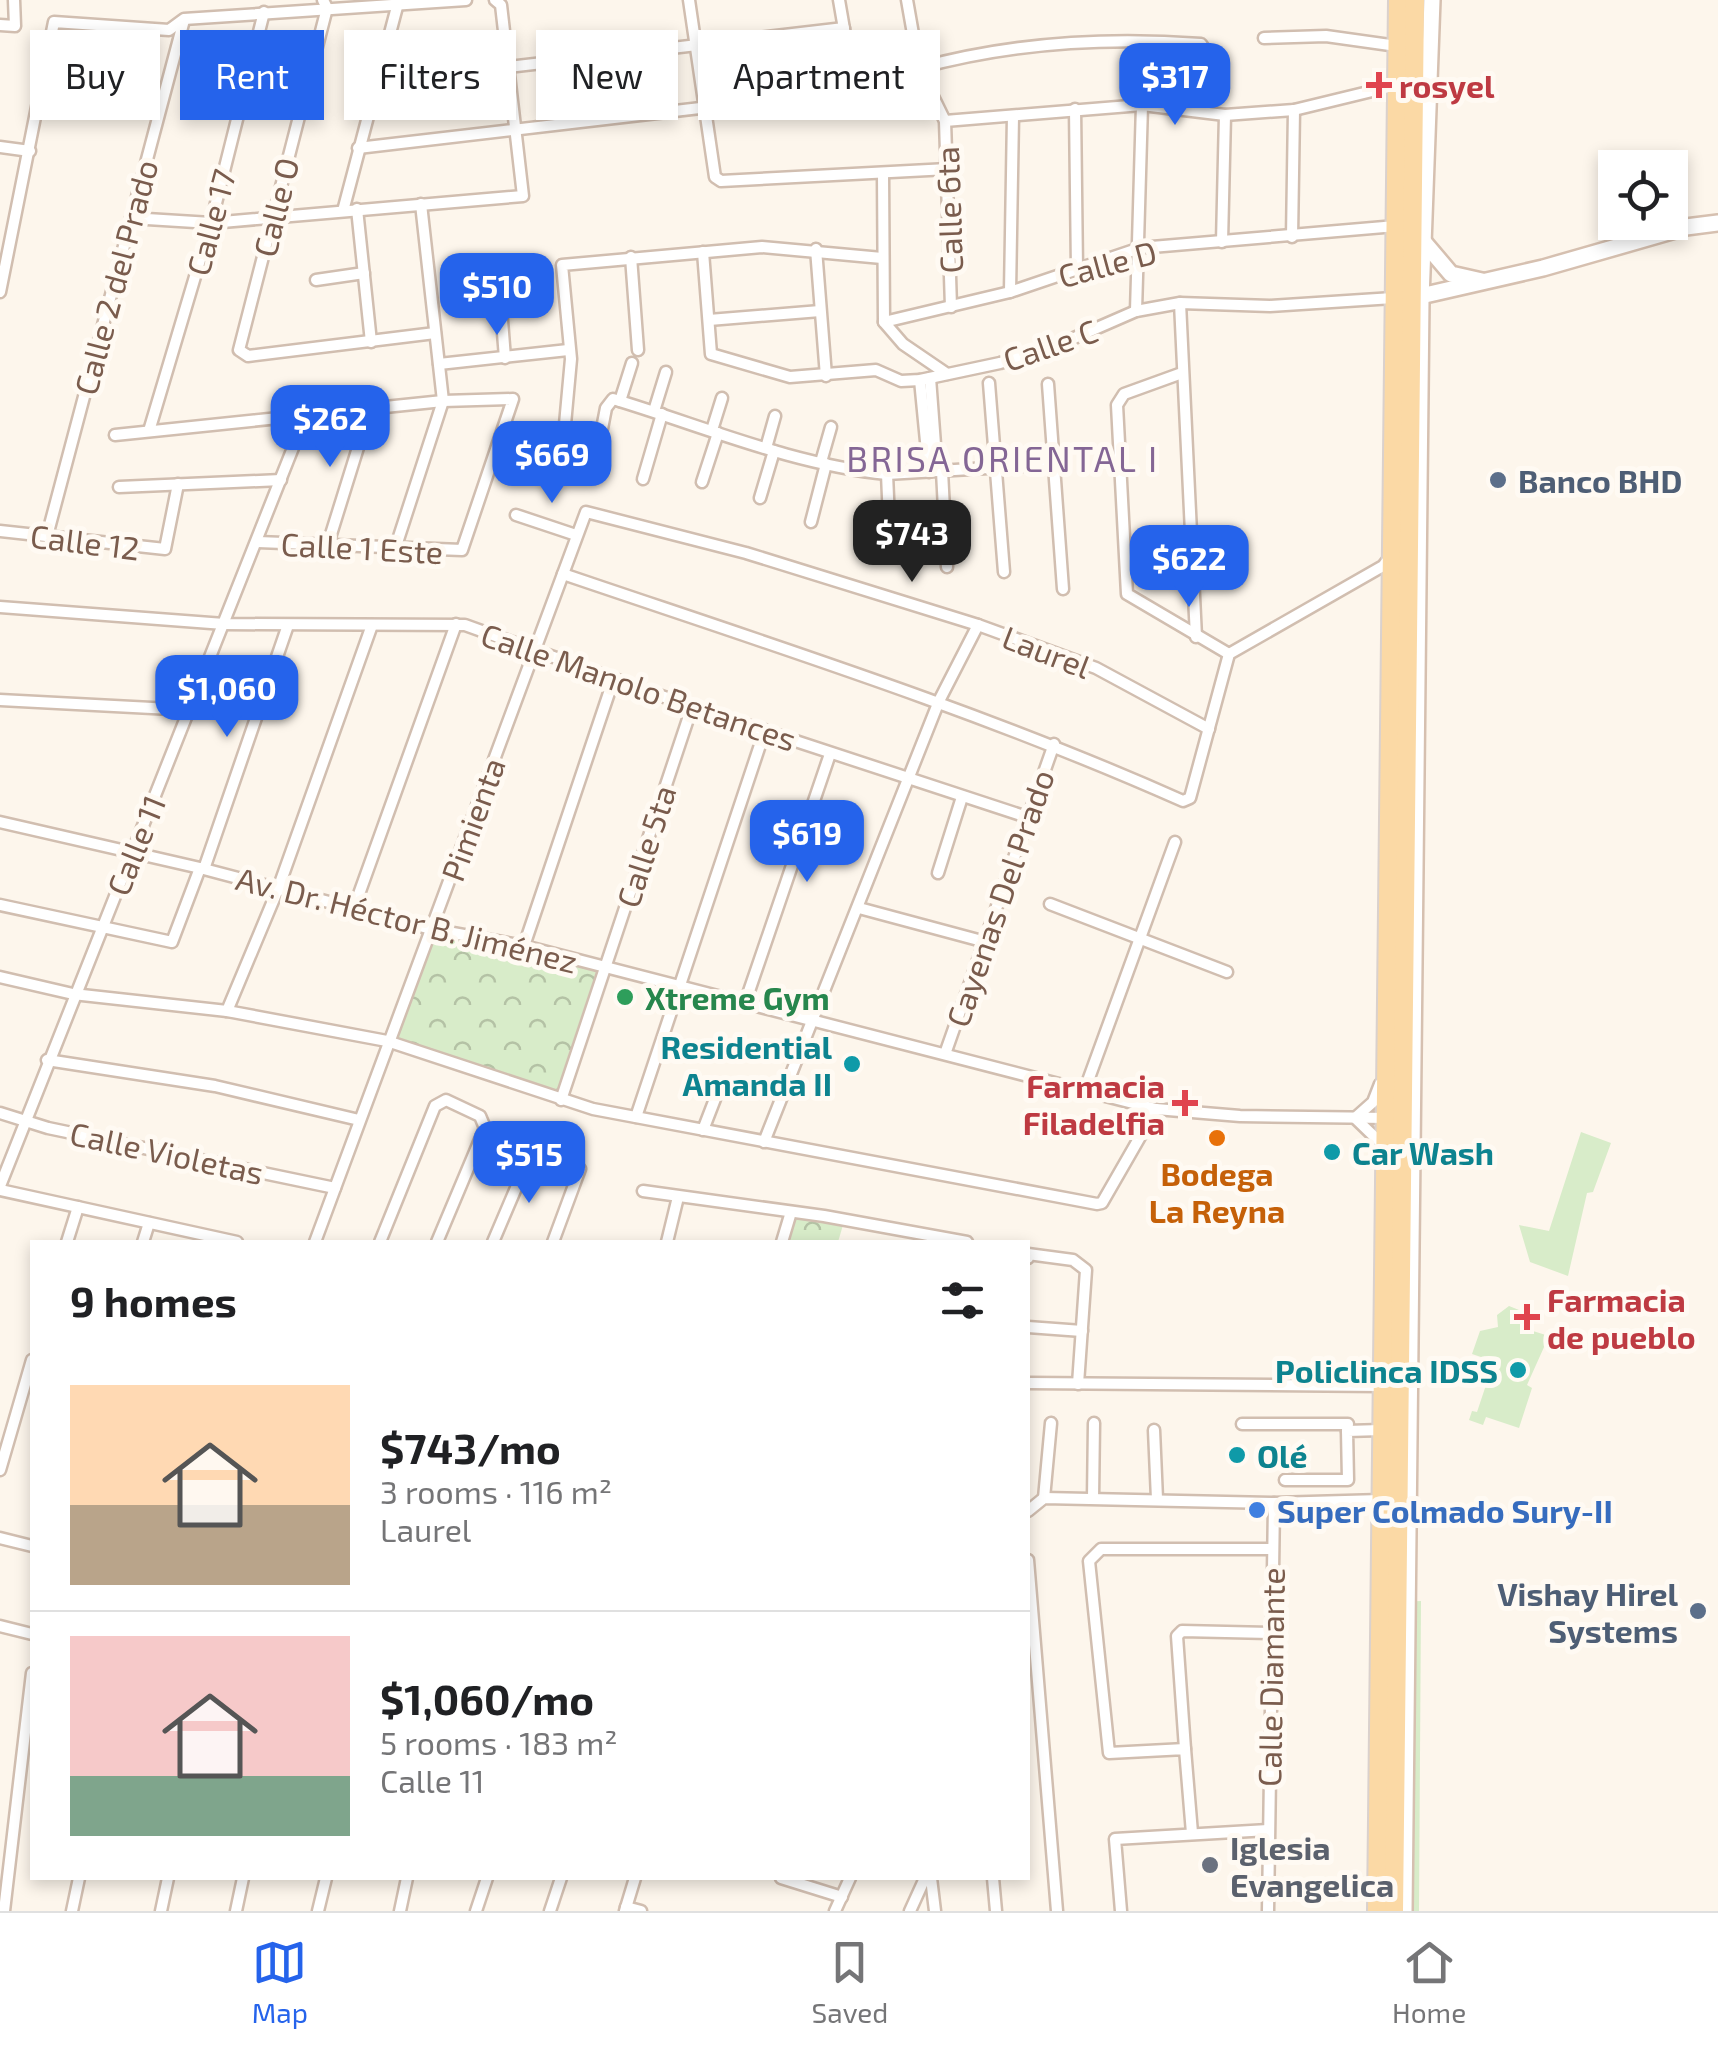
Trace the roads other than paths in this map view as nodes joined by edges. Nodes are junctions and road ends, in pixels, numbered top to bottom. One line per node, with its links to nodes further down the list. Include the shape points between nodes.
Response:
1 (14, 0): 14 (street, via 14,26)
2 (466, 0): 11 (street)
3 (495, 0): 16 (street)
4 (688, 0): 20 (street)
5 (839, 0): 15 (street)
6 (907, 0): 17 (street, Calle 6ta)
7 (1398, 0): 19 (main road)
8 (1415, 0): 65 (main road)
9 (1432, 0): 51 (street)
10 (325, 4): 11 (street); 12 (street); 45 (street, Calle O)
11 (398, 4): 38 (street)
12 (264, 12): 13 (street); 47 (street, Calle 17)
13 (184, 19): 39 (street, via 169,30 54,22); 46 (street, Calle 2 del Prado)
14 (0, 25)
15 (844, 28): 20 (street)
16 (504, 30)
17 (912, 30)
18 (1264, 38): 19 (street, via 1326,36)
19 (1397, 46): 24 (main road)
20 (694, 48): 22 (street); 23 (street)
21 (940, 62): 30 (street, via 985,50 1154,40 1204,46)
22 (516, 67)
23 (698, 73)
24 (1397, 85): 27 (street); 49 (main road)
25 (1142, 105): 26 (street); 30 (street); 53 (street)
26 (1074, 109): 32 (street); 59 (street)
27 (1294, 110): 31 (street); 50 (street)
28 (698, 111): 36 (street)
29 (940, 111): 35 (street, Calle 6ta)
30 (1203, 111): 31 (street)
31 (1225, 115): 52 (street)
32 (1014, 116): 35 (street); 64 (street)
33 (514, 120): 36 (street)
34 (706, 120): 41 (street, via 720,181)
35 (945, 121): 40 (street, Calle 6ta)
36 (515, 131): 38 (street); 42 (street, via 523,196)
37 (0, 146): 39 (street)
38 (358, 148): 44 (street)
39 (30, 151): 63 (street)
40 (948, 169): 41 (street); 67 (street, Calle 6ta)
41 (882, 174): 57 (street)
42 (421, 204): 43 (street); 72 (street)
43 (357, 210): 44 (street); 60 (street)
44 (343, 211): 45 (street)
45 (272, 216): 47 (street); 73 (street, Calle O, via 239,350)
46 (131, 218): 47 (street); 116 (street, Calle 2 del Prado)
47 (211, 222): 94 (street, Calle 17)
48 (1718, 223): 62 (street)
49 (1396, 226): 50 (street, Calle D); 65 (main road)
50 (1292, 237): 52 (street, Calle D)
51 (1423, 241): 62 (street, via 1451,274); 65 (street)
52 (1222, 242): 53 (street, Calle D)
53 (1140, 248): 59 (street, Calle D); 69 (street)
54 (816, 250): 55 (street); 57 (street); 68 (street)
55 (703, 252): 56 (street); 70 (street)
56 (631, 258): 74 (street, via 562,266); 75 (street)
57 (882, 258): 71 (street)
58 (498, 270): 76 (street)
59 (1077, 270): 64 (street, Calle D)
60 (364, 273): 61 (street); 73 (street)
61 (316, 280)
62 (1486, 282): 65 (street)
63 (0, 292)
64 (1010, 292): 67 (street, Calle D)
65 (1408, 298): 66 (street, Calle C); 121 (main road); 181 (main road); 271 (street)
66 (1180, 303): 69 (street, Calle C); 80 (street)
67 (951, 307): 71 (street, Calle D)
68 (820, 311): 70 (street); 82 (street)
69 (1136, 312): 81 (street, Calle C, via 1058,345)
70 (708, 320): 82 (street, Calle C, via 711,354 790,377)
71 (884, 322): 81 (street)
72 (435, 333): 73 (street); 78 (street)
73 (371, 342)
74 (568, 350): 76 (street); 98 (street)
75 (638, 350)
76 (505, 358): 78 (street)
77 (632, 363): 87 (street)
78 (439, 364): 88 (street)
79 (666, 372): 90 (street)
80 (1182, 372): 132 (street); 132 (street, via 1124,394 1117,406 1129,599)
81 (947, 374): 83 (street, Calle C)
82 (826, 376): 83 (street, Calle C, via 876,370 901,381)
83 (926, 379): 103 (street)
84 (988, 383): 102 (street)
85 (1048, 384): 100 (street)
86 (722, 398): 95 (street)
87 (620, 401): 90 (street); 101 (street, via 613,398 606,408)
88 (443, 402): 89 (street); 120 (street); 120 (street, Calle 1 Este, via 508,396 514,404 465,548)
89 (370, 409): 91 (street); 119 (street)
90 (658, 413): 95 (street); 105 (street)
91 (306, 415): 94 (street); 106 (street, Calle 11)
92 (775, 416): 97 (street)
93 (831, 427): 99 (street)
94 (149, 431): 96 (street)
95 (715, 432): 97 (street); 107 (street)
96 (115, 435)
97 (770, 450): 99 (street); 110 (street)
98 (562, 457)
99 (823, 463): 104 (street); 113 (street)
100 (1054, 464): 102 (street); 125 (street)
101 (595, 465)
102 (996, 467): 103 (street); 123 (street)
103 (936, 471): 104 (street); 122 (street)
104 (886, 474): 118 (street)
105 (642, 478)
106 (281, 480): 108 (street); 117 (street, Calle 11)
107 (702, 482)
108 (178, 484): 109 (street); 116 (street, Calle 12, via 169,544 160,550)
109 (119, 487)
110 (760, 498)
111 (588, 512): 115 (street, Pimienta); 131 (street, Laurel)
112 (516, 515): 115 (street)
113 (811, 522)
114 (0, 531): 116 (street, Calle 12)
115 (576, 535): 124 (street, Pimienta)
116 (47, 536)
117 (258, 542): 119 (street, Calle 1 Este); 127 (street, Calle 11)
118 (890, 543)
119 (328, 544): 120 (street, Calle 1 Este)
120 (396, 546)
121 (1392, 554): 134 (street, via 1383,566); 173 (main road)
122 (947, 567)
123 (1004, 572)
124 (563, 574): 133 (street, Pimienta); 137 (street)
125 (1064, 589)
126 (0, 606): 127 (street, Calle Manolo Betances)
127 (224, 624): 129 (street, Calle Manolo Betances); 139 (street, Calle 11)
128 (456, 624): 130 (street, Calle Manolo Betances); 133 (street, Calle Manolo Betances); 155 (street)
129 (288, 625): 130 (street, Calle Manolo Betances); 150 (street)
130 (372, 625): 152 (street)
131 (978, 625): 137 (street); 140 (street, Laurel, via 1096,668)
132 (1196, 637): 134 (street)
133 (534, 650): 135 (street, Calle Manolo Betances); 158 (street, Pimienta)
134 (1229, 654): 140 (street)
135 (614, 678): 138 (street, Calle Manolo Betances); 161 (street)
136 (0, 700): 139 (street)
137 (939, 701): 142 (street); 144 (street)
138 (692, 706): 141 (street, Calle Manolo Betances); 162 (street, Calle 5ta)
139 (190, 710): 149 (street, Calle 11)
140 (1209, 729): 142 (street, via 1190,798 1183,802)
141 (765, 730): 143 (street, Calle Manolo Betances); 165 (street)
142 (1054, 744): 146 (street, Cayenas Del Prado)
143 (830, 754): 144 (street, Calle Manolo Betances); 167 (street)
144 (908, 779): 145 (street, Calle Manolo Betances); 156 (street)
145 (962, 797): 146 (street, Calle Manolo Betances); 151 (street)
146 (1027, 818): 160 (street, Cayenas Del Prado)
147 (0, 822): 149 (street, Av. Dr. Héctor B. Jiménez)
148 (1175, 842): 159 (street)
149 (132, 853): 150 (street, Av. Dr. Héctor B. Jiménez); 157 (street, Calle 11)
150 (202, 868): 152 (street, Av. Dr. Héctor B. Jiménez); 157 (street, via 174,942)
151 (938, 873)
152 (278, 889): 155 (street, Av. Dr. Héctor B. Jiménez); 168 (street)
153 (1050, 904): 159 (street)
154 (0, 906): 157 (street)
155 (354, 908): 158 (street, Av. Dr. Héctor B. Jiménez)
156 (859, 908): 160 (street); 169 (street)
157 (102, 927): 166 (street, Calle 11)
158 (431, 929): 161 (street, Av. Dr. Héctor B. Jiménez); 170 (street, Pimienta)
159 (1138, 937): 163 (street); 175 (street)
160 (982, 941): 171 (street, Cayenas Del Prado)
161 (524, 946): 162 (street, Av. Dr. Héctor B. Jiménez)
162 (606, 968): 165 (street, Av. Dr. Héctor B. Jiménez); 176 (street, Calle 5ta)
163 (1227, 972)
164 (0, 977): 166 (street)
165 (682, 987): 167 (street, Av. Dr. Héctor B. Jiménez); 179 (street)
166 (73, 994): 168 (street); 172 (street, Calle 11)
167 (746, 1003): 169 (street, Av. Dr. Héctor B. Jiménez)
168 (228, 1011): 170 (street)
169 (813, 1021): 171 (street, Av. Dr. Héctor B. Jiménez); 185 (street)
170 (387, 1042): 176 (street); 183 (street, Pimienta)
171 (945, 1054): 175 (street, Av. Dr. Héctor B. Jiménez)
172 (47, 1060): 182 (street, Calle 11); 183 (street, via 215,1086)
173 (1386, 1064): 180 (street, via 1373,1102); 181 (main road)
174 (720, 1086): 184 (street)
175 (1085, 1090): 177 (street, Av. Dr. Héctor B. Jiménez)
176 (562, 1100): 179 (street)
177 (1156, 1109): 180 (street, Av. Dr. Héctor B. Jiménez); 185 (street, via 1100,1204)
178 (0, 1112): 182 (street, Calle Violetas)
179 (636, 1117): 184 (street)
180 (1355, 1118): 181 (street, Av. Dr. Héctor B. Jiménez); 186 (street)
181 (1393, 1118): 186 (main road); 270 (main road)
182 (27, 1120): 187 (street, Calle 11); 188 (street, Calle Violetas)
183 (359, 1120): 188 (street, Pimienta)
184 (703, 1130): 185 (street)
185 (764, 1142)
186 (1384, 1147): 211 (main road)
187 (0, 1188): 191 (street)
188 (335, 1188): 197 (street, Pimienta)
189 (643, 1191): 190 (street)
190 (678, 1197): 192 (street); 202 (street)
191 (78, 1207): 193 (street); 194 (street)
192 (792, 1212): 203 (street); 204 (street)
193 (148, 1223): 195 (street); 196 (street)
194 (68, 1240)
195 (144, 1240)
196 (224, 1240)
197 (317, 1240)
198 (381, 1240): 199 (street, via 439,1100 484,1120)
199 (438, 1240)
200 (495, 1240): 201 (street, via 532,1148 580,1169)
201 (554, 1240)
202 (667, 1240)
203 (783, 1240)
204 (955, 1240)
205 (1030, 1256): 207 (street, via 1082,1264)
206 (1030, 1327): 207 (street)
207 (1082, 1331): 210 (street)
208 (30, 1367): 218 (street)
209 (1030, 1383): 210 (street)
210 (1078, 1384): 211 (street)
211 (1382, 1386): 216 (main road)
212 (1052, 1424): 220 (street)
213 (1094, 1424): 221 (street)
214 (1242, 1424): 217 (street, via 1348,1424)
215 (1154, 1430): 222 (street)
216 (1382, 1430): 217 (street); 223 (main road)
217 (1348, 1431): 219 (street, via 1348,1480)
218 (0, 1470)
219 (1285, 1480)
220 (1044, 1498): 221 (street); 225 (street)
221 (1093, 1498): 222 (street)
222 (1157, 1499): 224 (street)
223 (1381, 1500): 224 (street); 269 (main road)
224 (1274, 1504): 228 (street, Calle Diamante)
225 (1030, 1509)
226 (0, 1538): 227 (street)
227 (30, 1546)
228 (1272, 1549): 231 (street, Calle Diamante); 235 (street, via 1101,1549 1090,1561 1108,1753)
229 (1030, 1620): 233 (street)
230 (0, 1626): 232 (street)
231 (1270, 1633): 235 (street, via 1177,1636); 236 (street, Calle Diamante)
232 (30, 1634)
233 (1031, 1650): 266 (street)
234 (30, 1690): 253 (street)
235 (1185, 1749): 237 (street)
236 (1268, 1830): 237 (street); 268 (street, Calle Diamante)
237 (1192, 1832): 267 (street, via 1116,1839)
238 (79, 1880): 254 (street)
239 (168, 1880): 255 (street)
240 (243, 1880): 256 (street)
241 (326, 1880): 257 (street)
242 (407, 1880): 258 (street)
243 (486, 1880): 259 (street)
244 (559, 1880): 260 (street)
245 (634, 1880): 252 (street)
246 (787, 1880): 251 (street)
247 (849, 1880): 251 (street)
248 (927, 1880): 263 (street)
249 (928, 1880): 264 (street)
250 (993, 1880): 265 (street)
251 (842, 1897): 262 (street)
252 (626, 1909): 261 (street)
253 (4, 1911)
254 (72, 1911)
255 (162, 1911)
256 (236, 1911)
257 (318, 1911)
258 (400, 1911)
259 (476, 1911)
260 (550, 1911)
261 (642, 1911)
262 (836, 1911)
263 (910, 1911)
264 (935, 1911)
265 (996, 1911)
266 (1057, 1911)
267 (1121, 1911)
268 (1268, 1911)
269 (1377, 1911)
270 (1394, 1911)
271 (1404, 1911)

